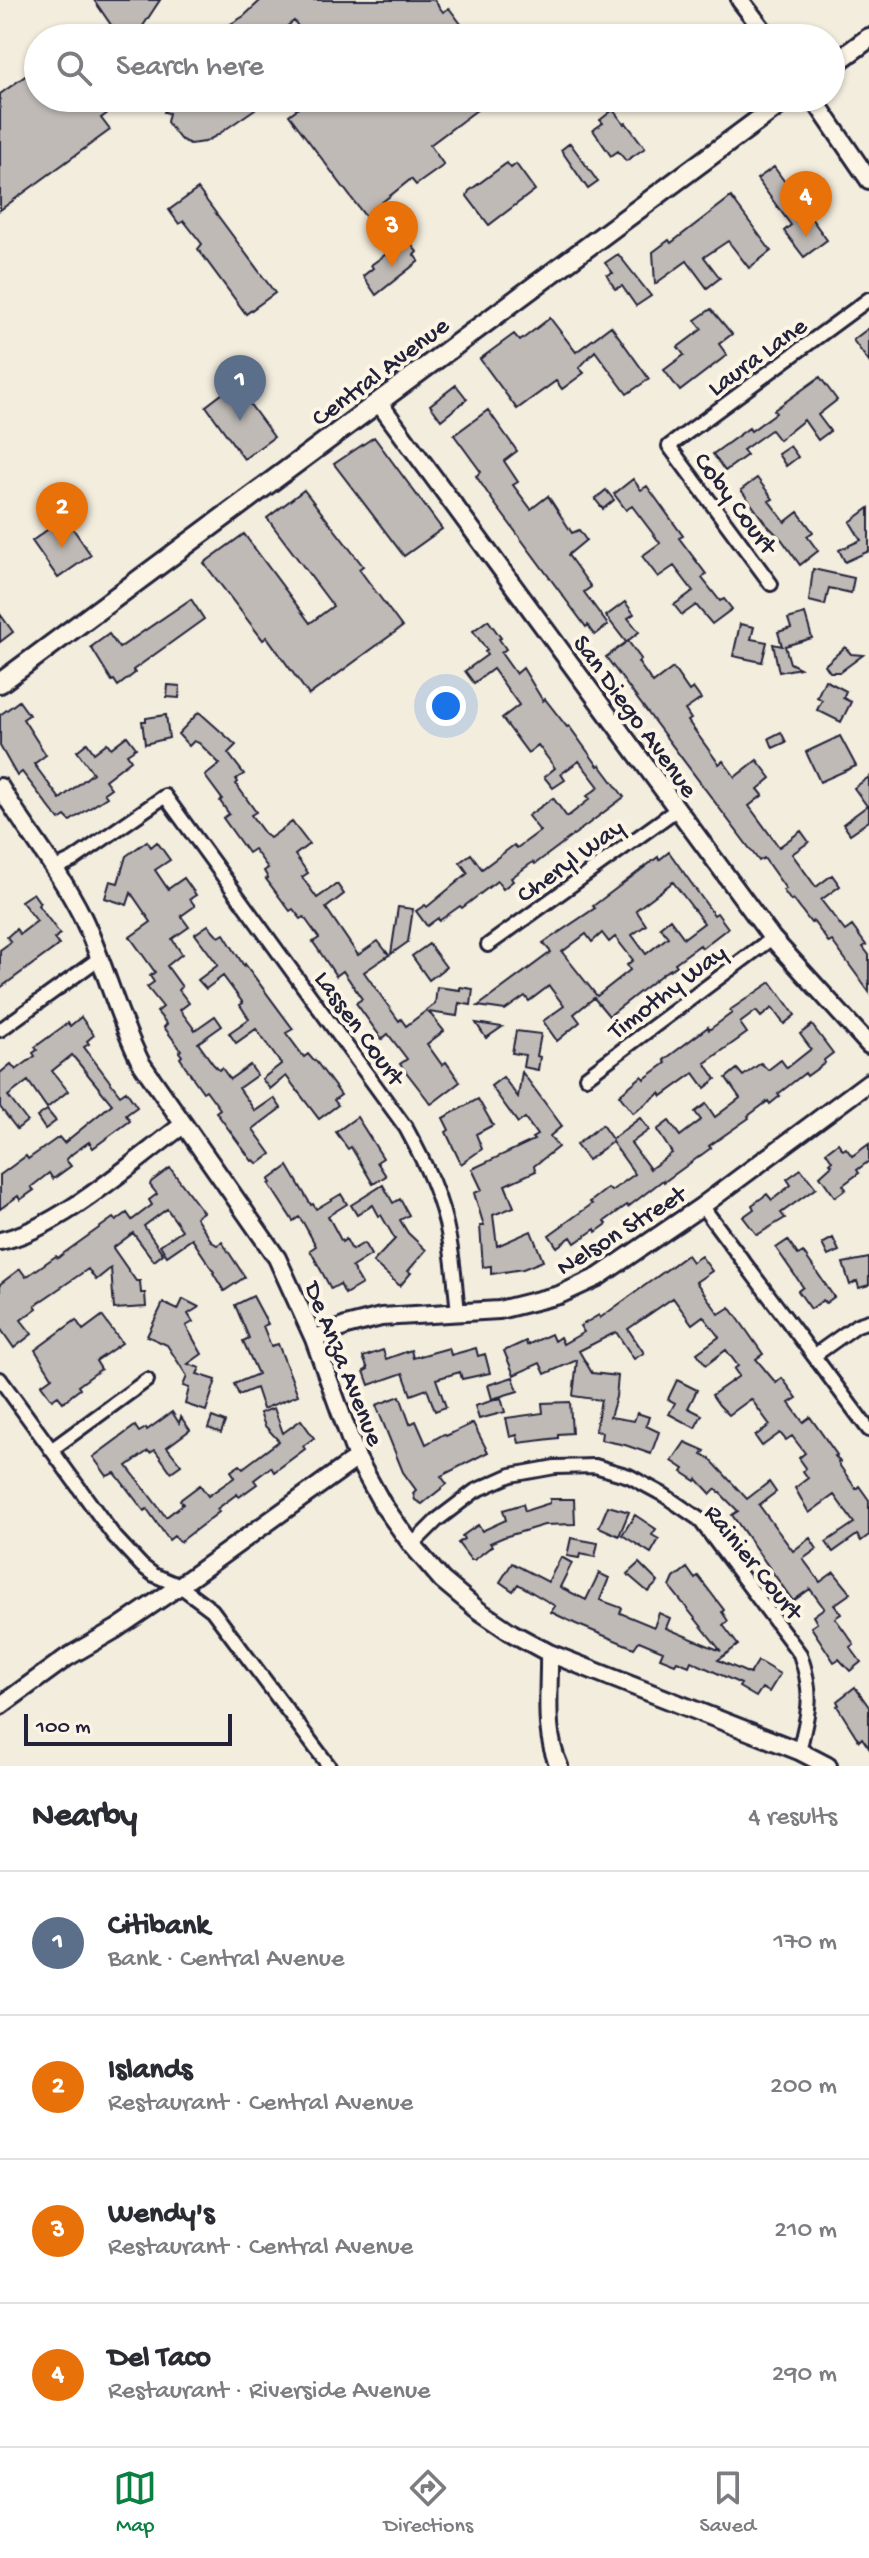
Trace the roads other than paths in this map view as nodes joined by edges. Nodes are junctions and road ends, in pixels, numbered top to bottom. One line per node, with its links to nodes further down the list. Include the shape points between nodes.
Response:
1 (740, 0): 2 (street)
2 (758, 24)
3 (869, 38): 4 (main road)
4 (845, 56)
5 (769, 112): 9 (main road, Central Avenue)
6 (823, 112): 7 (street)
7 (869, 180)
8 (869, 299): 10 (street, Laura Lane)
9 (379, 403): 12 (main road, Central Avenue); 14 (street, San Diego Avenue)
10 (669, 446): 11 (street, Coby Court)
11 (771, 584)
12 (0, 683)
13 (0, 787): 15 (street, De Anza Avenue)
14 (676, 810): 16 (street, San Diego Avenue); 17 (street, Cheryl Way)
15 (54, 869): 18 (street, De Anza Avenue); 26 (street, Lassen Court, via 166,791 406,1128 440,1203)
16 (772, 938): 20 (street, San Diego Avenue); 21 (street, Timothy Way)
17 (488, 945)
18 (101, 957): 19 (street); 23 (street, De Anza Avenue, via 129,1039)
19 (0, 1030)
20 (869, 1045)
21 (586, 1077)
22 (869, 1082): 24 (street, Nelson Street)
23 (183, 1125): 25 (street, via 53,1219); 28 (street, De Anza Avenue, via 277,1258)
24 (702, 1206): 26 (street, Nelson Street, via 598,1277 559,1295 499,1310); 29 (street)
25 (0, 1241)
26 (458, 1312): 28 (street, Nelson Street, via 381,1317)
27 (869, 1321): 29 (street)
28 (314, 1339): 34 (street, De Anza Avenue)
29 (815, 1355): 32 (street)
30 (0, 1379): 33 (street)
31 (147, 1380): 33 (street)
32 (869, 1430)
33 (51, 1450): 36 (street, via 142,1566)
34 (357, 1458): 35 (street, De Anza Avenue); 36 (street)
35 (412, 1545): 37 (street, De Anza Avenue, via 478,1610); 39 (street, Rainier Court, via 475,1491 511,1475 595,1466 629,1476 699,1519 800,1654 809,1678 810,1706)
36 (180, 1586): 38 (street); 40 (street, via 229,1629)
37 (549, 1653): 39 (street, De Anza Avenue); 41 (street, via 550,1726)
38 (0, 1706)
39 (799, 1751): 42 (street, De Anza Avenue)
40 (329, 1766)
41 (559, 1766)
42 (828, 1766)

